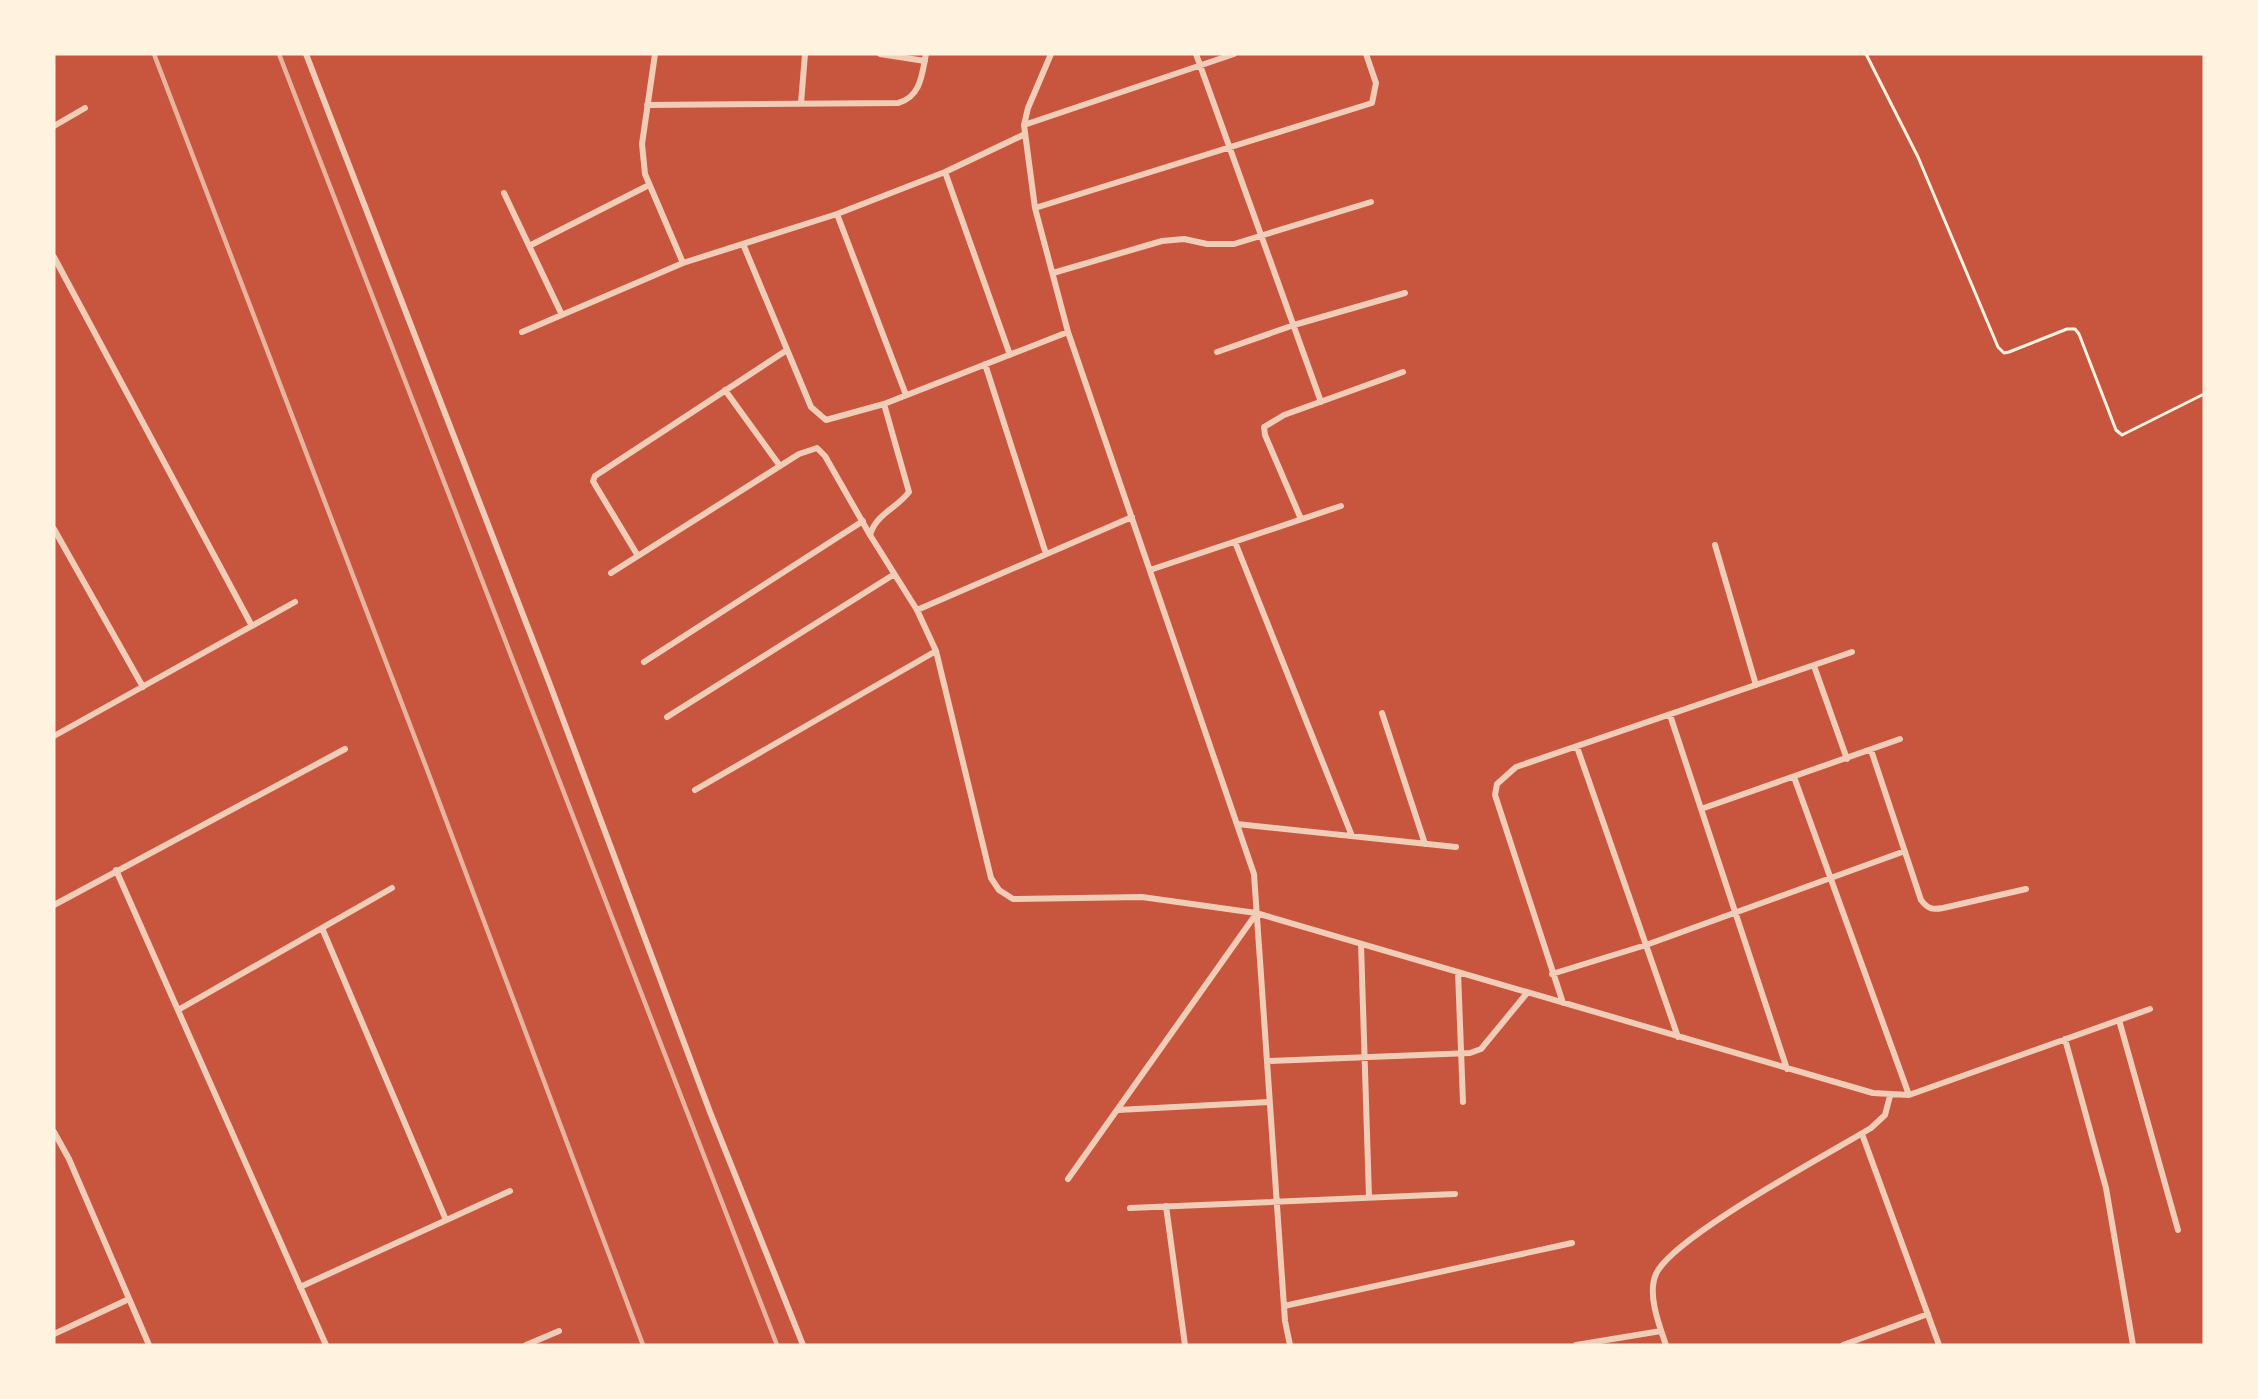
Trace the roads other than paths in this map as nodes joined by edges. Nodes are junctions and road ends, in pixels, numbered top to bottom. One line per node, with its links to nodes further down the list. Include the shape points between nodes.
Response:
1 (306, 54): 135 (street, via 541,660 710,1112)
2 (655, 54): 12 (street)
3 (805, 54): 11 (street)
4 (880, 54): 9 (street)
5 (1051, 54): 14 (street)
6 (1196, 54): 10 (street)
7 (1234, 54): 10 (street)
8 (1366, 54): 17 (street, via 1376,83 1372,103)
9 (925, 57): 11 (street, via 920,82 909,100)
10 (1201, 65): 14 (street); 17 (street)
11 (801, 103): 12 (street)
12 (647, 105): 19 (street, via 642,144)
13 (85, 108): 15 (street)
14 (1024, 124): 16 (street)
15 (54, 126)
16 (1023, 135): 18 (street); 22 (street)
17 (1229, 149): 22 (street); 24 (street)
18 (945, 172): 23 (street); 38 (street)
19 (649, 185): 26 (street); 28 (street)
20 (504, 193): 26 (street)
21 (1371, 202): 24 (street)
22 (1035, 208): 30 (street)
23 (837, 214): 25 (street); 42 (street)
24 (1263, 237): 30 (street, via 1220,245 1184,239 1162,241); 33 (street)
25 (743, 243): 28 (street); 36 (street)
26 (529, 246): 32 (street)
27 (54, 257): 29 (street)
28 (683, 263): 32 (street)
29 (57, 271): 61 (street)
30 (1053, 273): 35 (street)
31 (1405, 293): 33 (street)
32 (562, 315): 34 (street)
33 (1294, 325): 37 (street); 43 (street)
34 (522, 332)
35 (1068, 332): 38 (street); 47 (street)
36 (787, 350): 41 (street); 44 (street, via 811,407 826,420)
37 (1217, 352)
38 (1010, 355): 39 (street)
39 (985, 364): 42 (street); 54 (street)
40 (1403, 372): 43 (street)
41 (725, 390): 45 (street); 55 (street, via 595,476 593,482)
42 (906, 395): 44 (street)
43 (1321, 402): 48 (street, via 1277,418 1264,427)
44 (884, 404): 51 (street, via 909,492 880,516)
45 (780, 466): 49 (street, via 817,448); 55 (street)
46 (1341, 506): 48 (street)
47 (1132, 517): 54 (street); 56 (street)
48 (1301, 519): 52 (street)
49 (863, 521): 51 (street); 64 (street)
50 (54, 529): 67 (street)
51 (870, 535): 58 (street)
52 (1235, 542): 56 (street); 81 (street)
53 (1715, 545): 66 (street)
54 (1046, 554): 60 (street)
55 (638, 556): 57 (street)
56 (1150, 570): 80 (street)
57 (611, 573)
58 (893, 575): 60 (street); 70 (street)
59 (295, 602): 61 (street)
60 (917, 610): 62 (street)
61 (252, 626): 67 (street)
62 (936, 651): 78 (street); 90 (street, via 991,878 999,890 1013,899 1142,897)
63 (1852, 652): 65 (street)
64 (644, 662)
65 (1814, 666): 66 (street); 76 (street)
66 (1756, 686): 69 (street)
67 (143, 687): 71 (street)
68 (1382, 713): 82 (street)
69 (1670, 715): 73 (street); 79 (street)
70 (667, 717)
71 (54, 736)
72 (1900, 739): 75 (street)
73 (1577, 747): 94 (street); 96 (street, via 1516,767 1497,784 1495,795)
74 (345, 749): 85 (street)
75 (1871, 750): 76 (street); 84 (street)
76 (1847, 759): 77 (street)
77 (1794, 777): 79 (street); 86 (street)
78 (695, 790)
79 (1701, 809): 91 (street)
80 (1236, 824): 81 (street); 90 (street, via 1254,874)
81 (1352, 836): 82 (street)
82 (1425, 844): 83 (street)
83 (1456, 847)
84 (1905, 851): 86 (street); 88 (street, via 1921,900 1933,910)
85 (116, 870): 89 (street); 100 (street)
86 (1831, 879): 91 (street); 108 (street)
87 (392, 888): 92 (street)
88 (2026, 889)
89 (54, 905)
90 (1256, 913): 93 (street); 106 (street); 112 (street)
91 (1736, 913): 94 (street); 107 (street)
92 (322, 928): 100 (street); 122 (street)
93 (1361, 944): 95 (street); 105 (street)
94 (1646, 945): 96 (street); 102 (street)
95 (1458, 972): 97 (street); 104 (street)
96 (1552, 974): 98 (street)
97 (1527, 993): 98 (street); 104 (street, via 1481,1049)
98 (1563, 1003): 102 (street)
99 (2150, 1009): 101 (street)
100 (178, 1010): 125 (street)
101 (2119, 1020): 103 (street); 123 (street)
102 (1678, 1037): 107 (street)
103 (2065, 1039): 108 (street); 142 (street, via 2106,1188)
104 (1461, 1053): 105 (street); 111 (street)
105 (1365, 1057): 106 (street); 118 (street)
106 (1267, 1061): 110 (street)
107 (1787, 1069): 109 (street)
108 (1909, 1095): 109 (street)
109 (1890, 1096): 114 (street, via 1885,1115)
110 (1269, 1102): 112 (street); 119 (street)
111 (1463, 1102)
112 (1118, 1110): 115 (street)
113 (54, 1132): 126 (street)
114 (1862, 1134): 128 (street); 130 (street, via 1699,1232 1664,1262 1653,1283)
115 (1068, 1179)
116 (510, 1191): 122 (street)
117 (1455, 1194): 118 (street)
118 (1369, 1197): 119 (street)
119 (1276, 1201): 120 (street); 127 (street)
120 (1166, 1206): 121 (street); 136 (street)
121 (1130, 1208)
122 (446, 1220): 125 (street)
123 (2178, 1230)
124 (1572, 1243): 127 (street)
125 (300, 1287): 133 (street)
126 (129, 1299): 131 (street); 132 (street)
127 (1284, 1306): 137 (street)
128 (1928, 1314): 140 (street); 141 (street)
129 (559, 1330): 134 (street)
130 (1661, 1331): 138 (street); 139 (street)
131 (54, 1334)
132 (149, 1345)
133 (326, 1345)
134 (526, 1345)
135 (803, 1345)
136 (1185, 1345)
137 (1290, 1345)
138 (1576, 1345)
139 (1666, 1345)
140 (1843, 1345)
141 (1939, 1345)
142 (2133, 1345)

